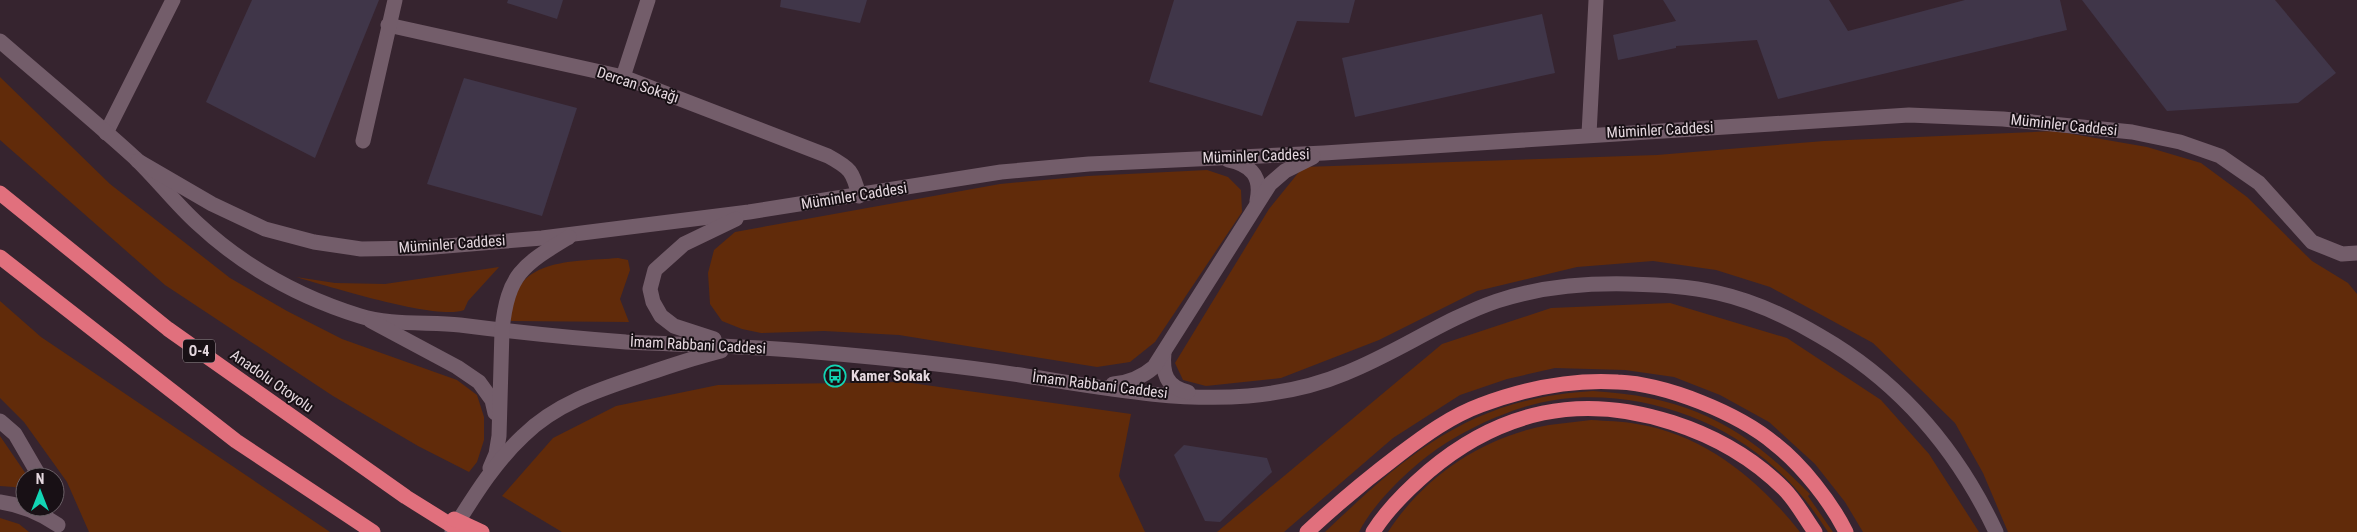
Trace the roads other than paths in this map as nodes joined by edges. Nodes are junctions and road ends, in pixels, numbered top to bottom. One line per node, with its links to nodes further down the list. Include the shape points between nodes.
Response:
1 (173, 0): 8 (main road)
2 (395, 0): 5 (main road)
3 (648, 0): 7 (main road)
4 (1596, 0): 9 (main road)
5 (388, 25): 7 (main road, Dercan Sokağı); 10 (main road)
6 (0, 41): 8 (main road)
7 (623, 77): 15 (main road, Dercan Sokağı, via 828,156 843,164 854,176)
8 (106, 133): 13 (main road)
9 (1589, 134): 11 (main road, Müminler Caddesi); 19 (main road, Müminler Caddesi, via 1909,115 2003,119 2132,132 2180,142 2220,156 2259,183 2312,242 2342,254)
10 (363, 142)
11 (1324, 153): 12 (main road, Müminler Caddesi); 16 (main road, via 1285,171)
12 (1215, 157): 15 (main road, Müminler Caddesi, via 1001,172); 16 (main road, via 1241,162 1253,171 1259,192)
13 (138, 161): 18 (main road, Müminler Caddesi, via 212,204 265,229 314,242 361,249 422,248); 21 (main road, İmam Rabbani Caddesi, via 194,220 247,264 284,285)
14 (0, 193): 31 (highway, Anadolu Otoyolu / O-4, via 168,329)
15 (859, 196): 17 (main road, Müminler Caddesi)
16 (1256, 203): 24 (main road)
17 (749, 212): 18 (main road, Müminler Caddesi); 23 (main road, via 684,244 655,270 650,289 661,316 674,326)
18 (575, 234): 22 (main road, via 521,270 512,286)
19 (2357, 253)
20 (0, 257): 34 (highway, via 236,441)
21 (365, 318): 22 (main road, İmam Rabbani Caddesi); 28 (main road, via 479,382 492,400)
22 (502, 330): 23 (main road, İmam Rabbani Caddesi, via 622,341); 28 (main road)
23 (740, 346): 25 (main road, İmam Rabbani Caddesi, via 910,360); 30 (main road, via 694,357 603,388 564,406 523,435)
24 (1164, 349): 25 (main road, via 1154,367 1141,377 1123,384); 26 (main road, via 1162,368 1167,382 1178,390)
25 (1092, 386): 26 (main road, İmam Rabbani Caddesi)
26 (1206, 396): 42 (main road, İmam Rabbani Caddesi, via 1277,393 1314,384 1348,373 1495,302 1540,291 1609,284 1681,287 1718,293 1806,327 1861,360 1892,386 1927,423 1954,460)
27 (0, 420): 29 (main road, via 15,434)
28 (499, 436): 30 (main road, via 496,454)
29 (34, 467)
30 (484, 481): 35 (main road)
31 (406, 497): 36 (highway, Anadolu Otoyolu / O-4); 37 (highway)
32 (0, 502): 33 (main road, via 33,511)
33 (59, 529)
34 (373, 532)
35 (451, 532)
36 (462, 532)
37 (482, 532)
38 (1307, 532): 41 (highway, via 1349,492 1436,427 1480,405 1533,389 1577,382 1620,382 1701,402 1775,444 1809,478)
39 (1373, 532): 40 (highway, via 1404,492 1450,453 1513,422 1543,413 1575,409 1621,411 1663,419 1713,439 1747,460 1784,490)
40 (1815, 532)
41 (1846, 532)
42 (1996, 532)

